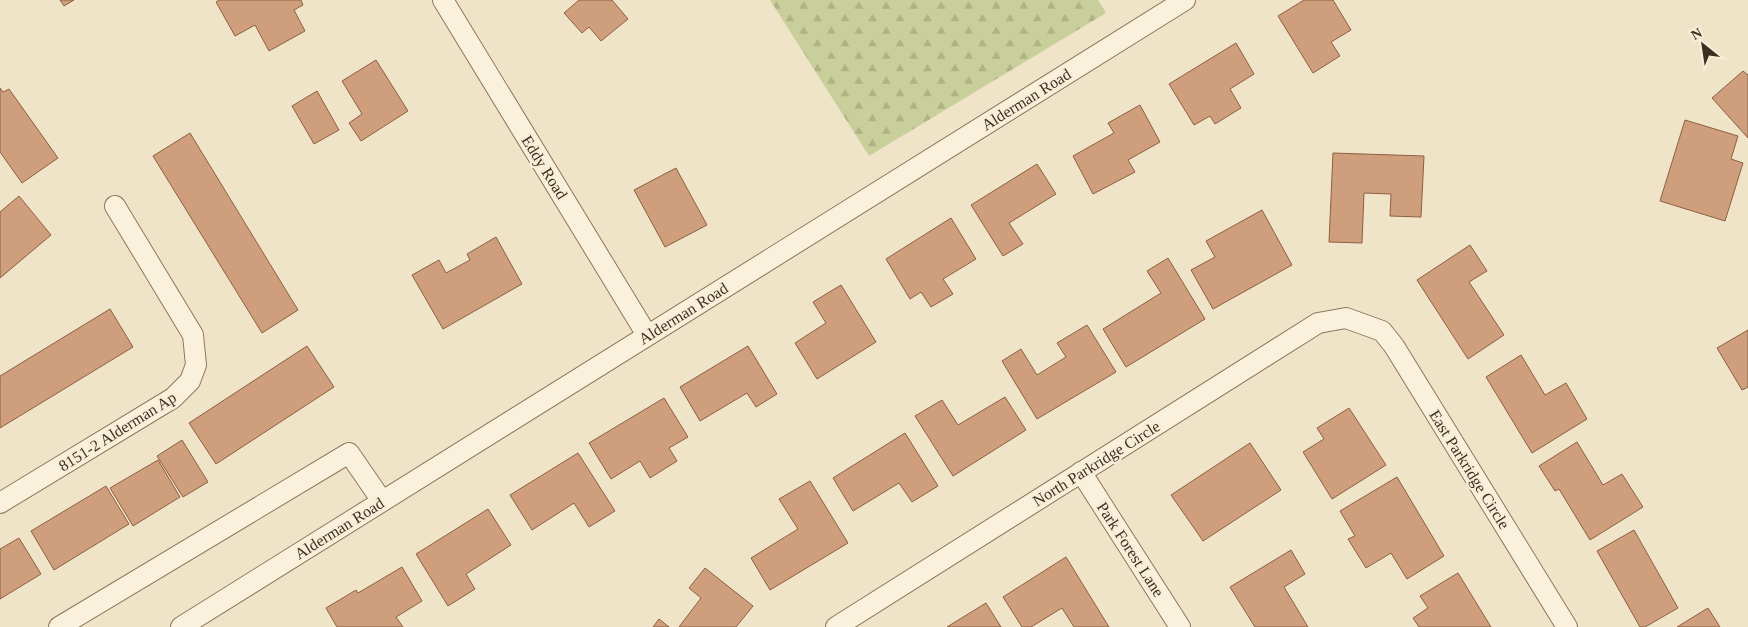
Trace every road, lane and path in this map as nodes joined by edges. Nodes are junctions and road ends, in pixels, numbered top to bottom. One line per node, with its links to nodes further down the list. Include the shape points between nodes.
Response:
1 (442, 0): 5 (street, Eddy Road)
2 (1184, 0): 5 (street, Alderman Road)
3 (115, 206): 8 (street, 8151-2 Alderman Ap, via 194,335 196,365 190,382 173,398)
4 (1362, 323): 6 (street, North Parkridge Circle, via 1346,318 1318,323); 13 (street, East Parkridge Circle, via 1382,331 1394,346)
5 (648, 335): 7 (street, Alderman Road)
6 (1080, 472): 11 (street, North Parkridge Circle); 12 (street, Park Forest Lane)
7 (382, 502): 9 (street, via 349,453); 10 (street, Alderman Road)
8 (0, 503)
9 (59, 627)
10 (181, 627)
11 (836, 627)
12 (1180, 627)
13 (1567, 627)

